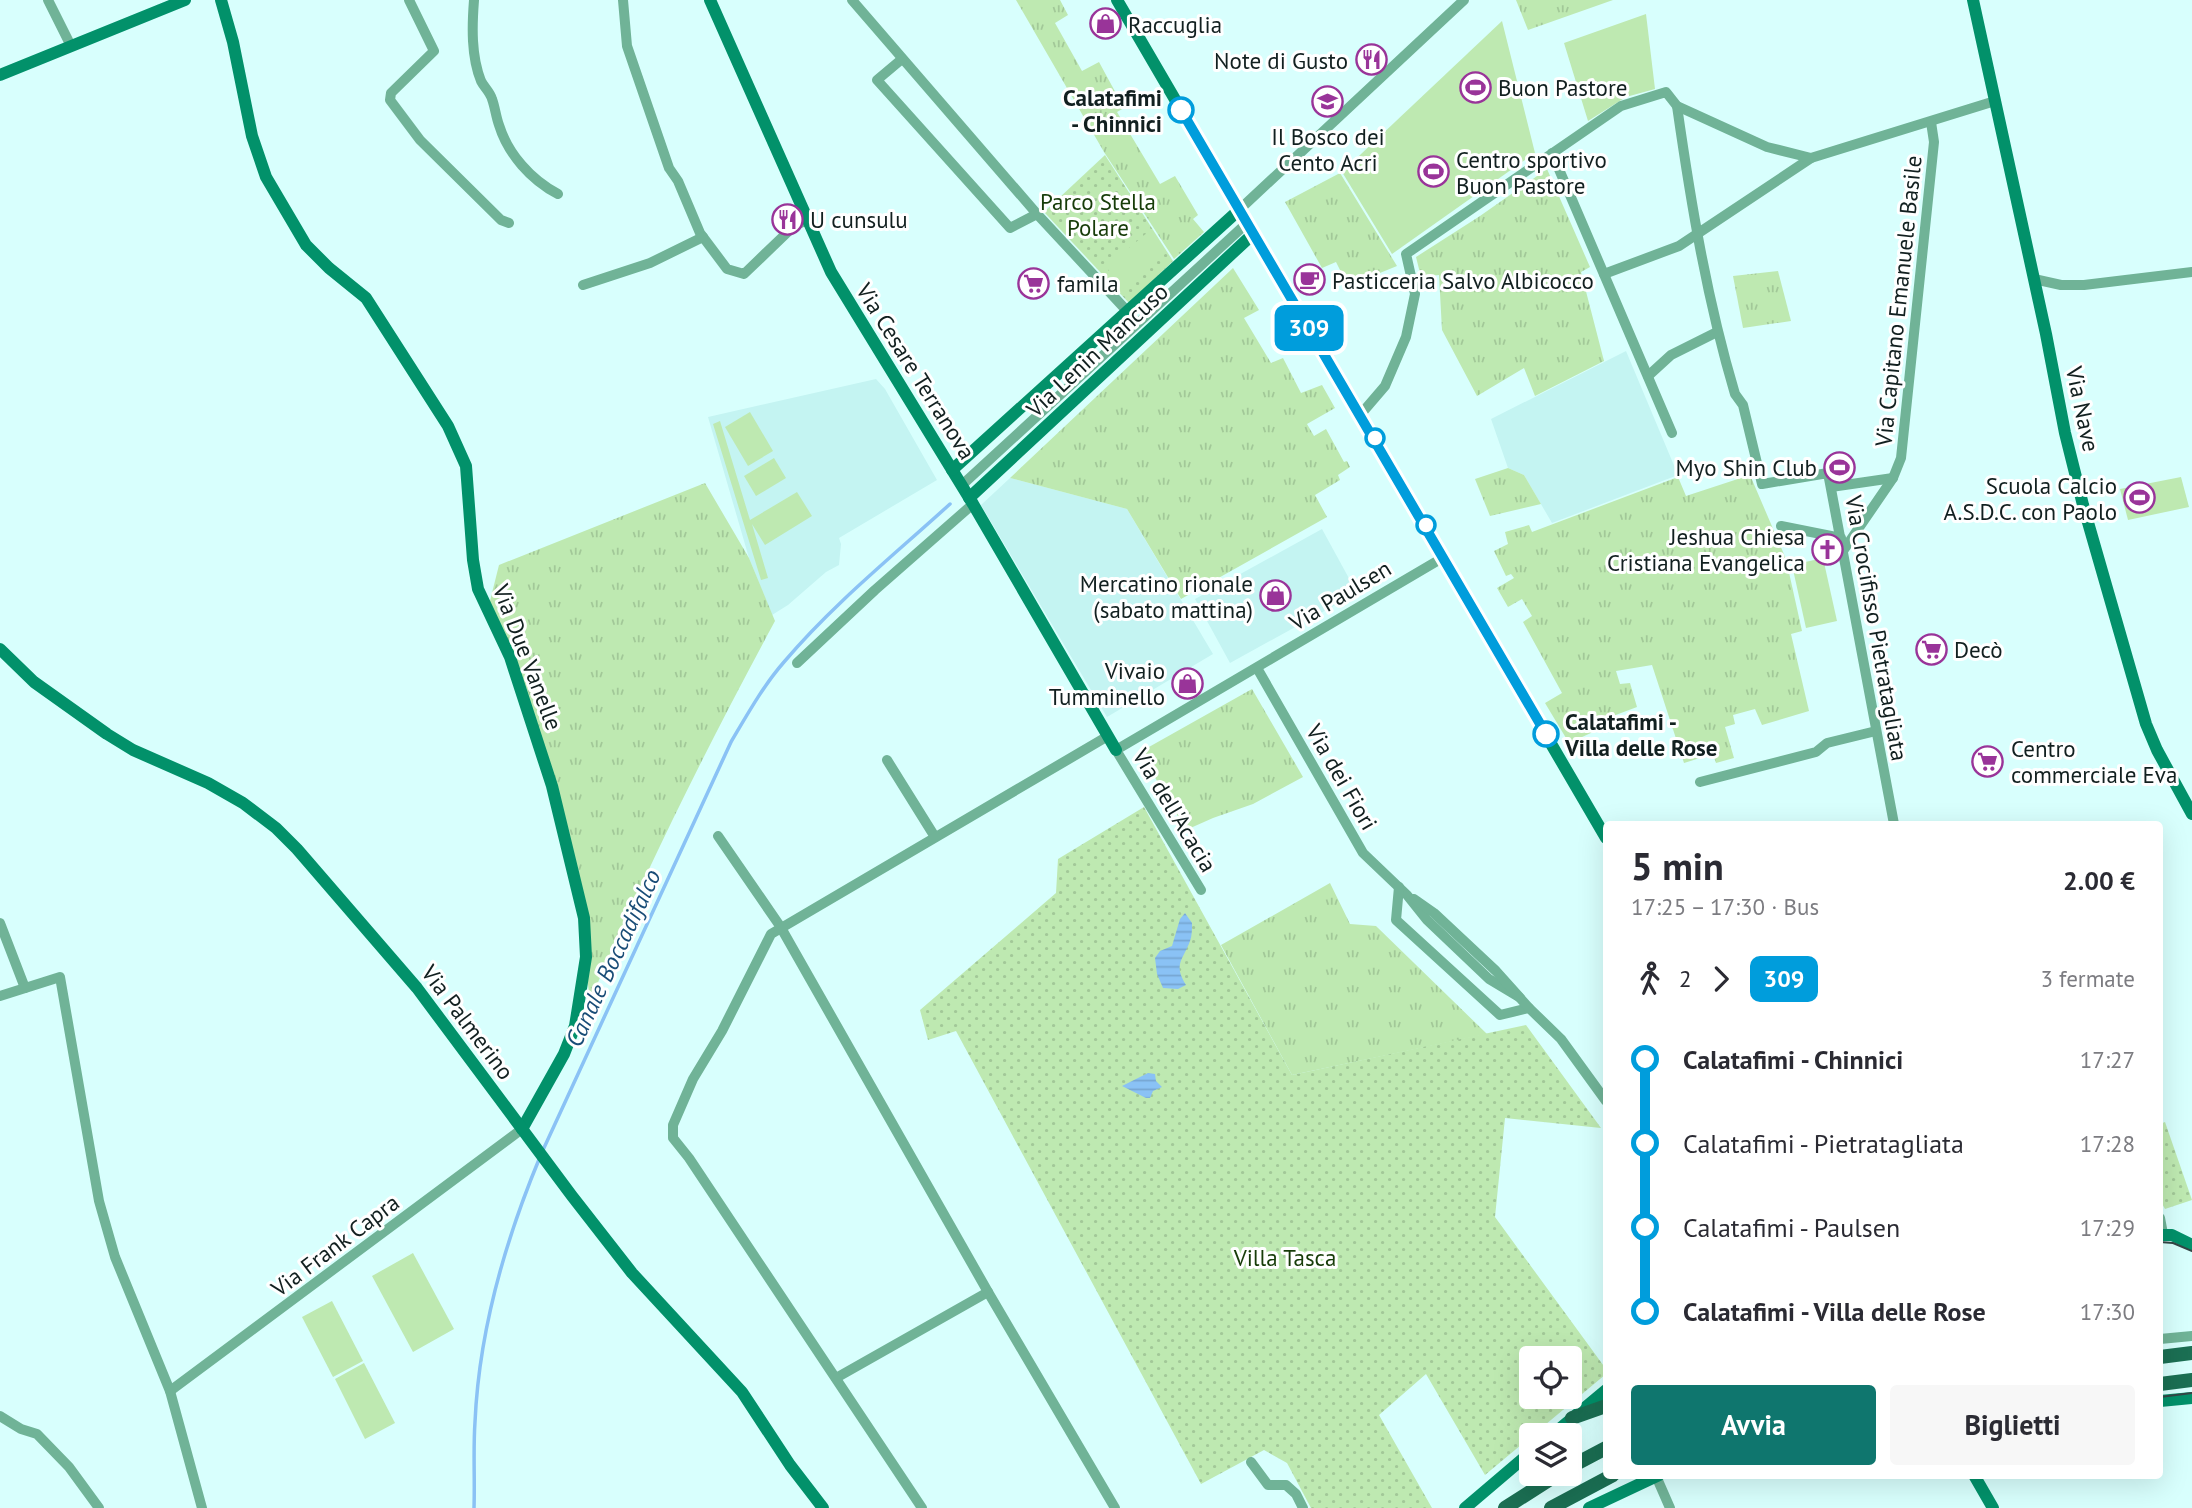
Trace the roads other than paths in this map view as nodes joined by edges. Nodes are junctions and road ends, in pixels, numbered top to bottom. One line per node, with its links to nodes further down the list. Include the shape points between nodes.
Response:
1 (48, 0): 12 (street)
2 (184, 0): 12 (street)
3 (221, 0): 67 (street, Via Due Vanelle, via 266,177 306,245 366,298 448,426 466,466 478,589 510,657 555,799 584,918 586,957 575,1026)
4 (409, 0): 24 (street, via 434,51 391,93 390,100 420,140)
5 (474, 0): 20 (street, via 476,67 500,128 516,158 541,185)
6 (623, 0): 27 (street, via 627,46 668,168)
7 (710, 0): 23 (street, Via Cesare Terranova)
8 (852, 0): 13 (street)
9 (1117, 0): 21 (street)
10 (1973, 0): 15 (street, Via Nave)
11 (1461, 1): 21 (street)
12 (71, 46): 14 (street)
13 (902, 59): 22 (street); 22 (street, via 877,80 1010,228)
14 (0, 75)
15 (1995, 101): 17 (street); 30 (street, Via Nave)
16 (1677, 106): 18 (street, via 1666,92 1622,106); 19 (street, via 1767,147); 26 (street, Via Crocifisso Pietratagliata)
17 (1931, 122): 19 (street); 38 (street, Via Capitano Emanuele Basile, via 1934,142 1901,458)
18 (1552, 153): 29 (street); 35 (street, via 1406,254 1415,294 1406,337 1385,386)
19 (1811, 158): 26 (street)
20 (558, 194)
21 (1239, 210): 25 (street); 32 (street, Via Lenin Mancuso)
22 (1037, 214): 32 (street)
23 (807, 220): 27 (street, via 794,226 744,274 727,270); 37 (street, Via Cesare Terranova, via 831,272)
24 (509, 223)
25 (1250, 229): 35 (street); 39 (street, Via Lenin Mancuso); 41 (street, Via Lenin Mancuso)
26 (1697, 233): 29 (street, via 1679,246); 33 (street, Via Crocifisso Pietratagliata)
27 (703, 237): 31 (street, via 650,262)
28 (2192, 272): 30 (street, via 2084,285)
29 (1604, 274): 34 (street)
30 (2034, 279): 54 (street, Via Nave, via 2065,433 2134,683 2157,750)
31 (583, 285)
32 (1128, 312): 37 (street, Via Lenin Mancuso)
33 (1717, 332): 34 (street, via 1671,355); 40 (street, Via Crocifisso Pietratagliata, via 1735,394 1743,405 1762,484 1828,473)
34 (1648, 376): 36 (street)
35 (1361, 414): 45 (street)
36 (1672, 433)
37 (952, 470): 39 (street, Via Cesare Terranova)
38 (1893, 478): 40 (street); 44 (street, Via Capitano Emanuele Basile)
39 (962, 485): 41 (street, Via Cesare Terranova)
40 (1831, 487): 43 (street, Via Crocifisso Pietratagliata)
41 (971, 501): 47 (street); 50 (street, Via Cesare Terranova)
42 (1781, 526): 43 (street)
43 (1841, 538): 44 (street, Via Crocifisso Pietratagliata)
44 (1843, 551): 49 (street, Via Crocifisso Pietratagliata)
45 (1444, 557): 48 (street, Via Paulsen); 56 (street)
46 (0, 649): 67 (street, Via Palmerino, via 34,682 107,734 208,783 276,828 416,988)
47 (797, 663)
48 (1257, 668): 51 (street, Via Paulsen); 59 (street, Via dei Fiori, via 1363,853)
49 (1876, 731): 53 (street); 55 (street, Via Crocifisso Pietratagliata)
50 (1108, 736): 51 (street, Via Cesare Terranova); 58 (street)
51 (1116, 750): 60 (street, Via dell'Acacia)
52 (887, 760): 58 (street)
53 (1700, 782)
54 (2192, 814)
55 (1893, 821)
56 (1603, 833)
57 (718, 836): 62 (street)
58 (935, 837): 62 (street)
59 (1399, 887): 65 (street, Via dei Fiori, via 1489,979 1519,997); 65 (street, via 1396,920 1500,1015)
60 (1201, 890)
61 (0, 923): 63 (street)
62 (780, 926): 70 (street); 75 (street, via 771,934 693,1079 673,1125 673,1138)
63 (25, 988): 64 (street); 78 (street, via 60,977 102,1212 115,1257)
64 (0, 996)
65 (1529, 1009): 66 (street, Via dei Fiori, via 1561,1039)
66 (1603, 1097)
67 (522, 1129): 78 (street, Via Frank Capra); 97 (street, Via Palmerino, via 632,1273 742,1392)
68 (2163, 1235): 69 (street)
69 (2192, 1245)
70 (988, 1292): 75 (street); 99 (street)
71 (2192, 1336): 72 (street)
72 (2163, 1339)
73 (2192, 1353): 74 (main road)
74 (2163, 1357)
75 (836, 1378): 98 (street)
76 (2192, 1380): 77 (main road)
77 (2163, 1384)
78 (170, 1391): 96 (street)
79 (1603, 1392): 84 (street)
80 (2192, 1398): 81 (street)
81 (2163, 1401)
82 (1603, 1407): 84 (main road)
83 (0, 1416): 95 (street, via 37,1434)
84 (1572, 1418): 85 (street)
85 (1566, 1423)
86 (1603, 1450): 87 (main road)
87 (1582, 1461)
88 (1251, 1462): 100 (street, via 1268,1485 1286,1485)
89 (1519, 1462): 101 (street)
90 (1605, 1479): 103 (main road)
91 (1652, 1479): 104 (street)
92 (1659, 1479): 105 (street)
93 (1976, 1479): 106 (street)
94 (1539, 1486): 102 (main road)
95 (99, 1508)
96 (202, 1508)
97 (823, 1508)
98 (922, 1508)
99 (1115, 1508)
100 (1303, 1508)
101 (1465, 1508)
102 (1505, 1508)
103 (1551, 1508)
104 (1589, 1508)
105 (1670, 1508)
106 (1993, 1508)

